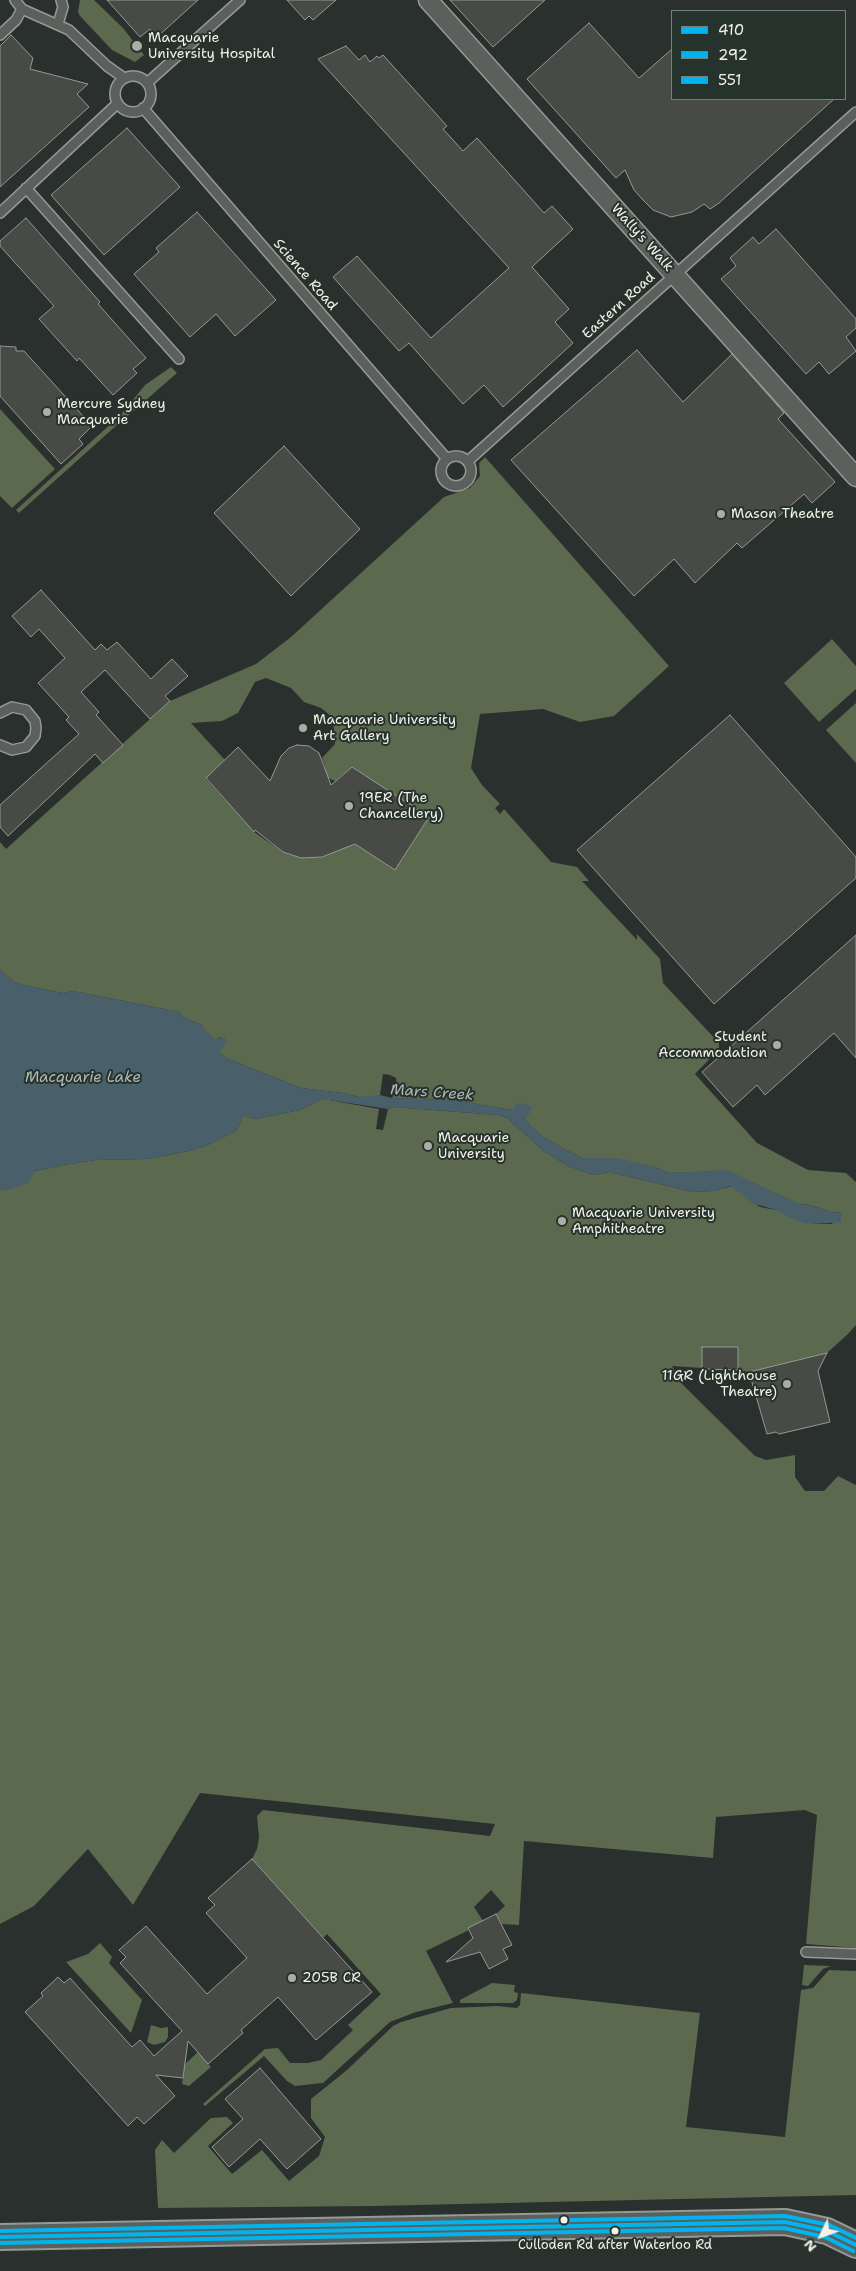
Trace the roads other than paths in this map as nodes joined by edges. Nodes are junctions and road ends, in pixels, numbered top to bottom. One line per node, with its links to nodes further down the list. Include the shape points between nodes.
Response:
1 (14, 0): 5 (lane)
2 (61, 0): 6 (lane, via 63,7)
3 (240, 0): 9 (lane)
4 (428, 0): 15 (street, Wally's Walk)
5 (22, 9): 6 (lane); 7 (lane, via 16,20)
6 (58, 24): 8 (lane)
7 (0, 34)
8 (124, 78): 9 (lane, via 137,76); 10 (lane, via 115,92)
9 (147, 84): 11 (lane, via 150,100)
10 (118, 104): 11 (lane, via 127,110); 13 (lane)
11 (143, 108): 17 (lane, Science Road)
12 (856, 112): 15 (lane, Eastern Road)
13 (26, 188): 14 (lane); 16 (lane)
14 (0, 213)
15 (675, 275): 18 (lane, Eastern Road); 19 (street, Wally's Walk)
16 (179, 359)
17 (447, 459): 18 (lane, via 456,455); 18 (lane, via 442,467 442,476 453,485 462,485 469,479 472,470)
18 (468, 461)
19 (854, 471)
20 (0, 713): 21 (lane, via 12,707 26,710 35,721 36,728 32,742 26,747 12,750)
21 (0, 744)
22 (806, 1952): 23 (lane)
23 (856, 1954)
24 (0, 2236): 25 (street, via 785,2222 827,2231)
25 (856, 2245)

